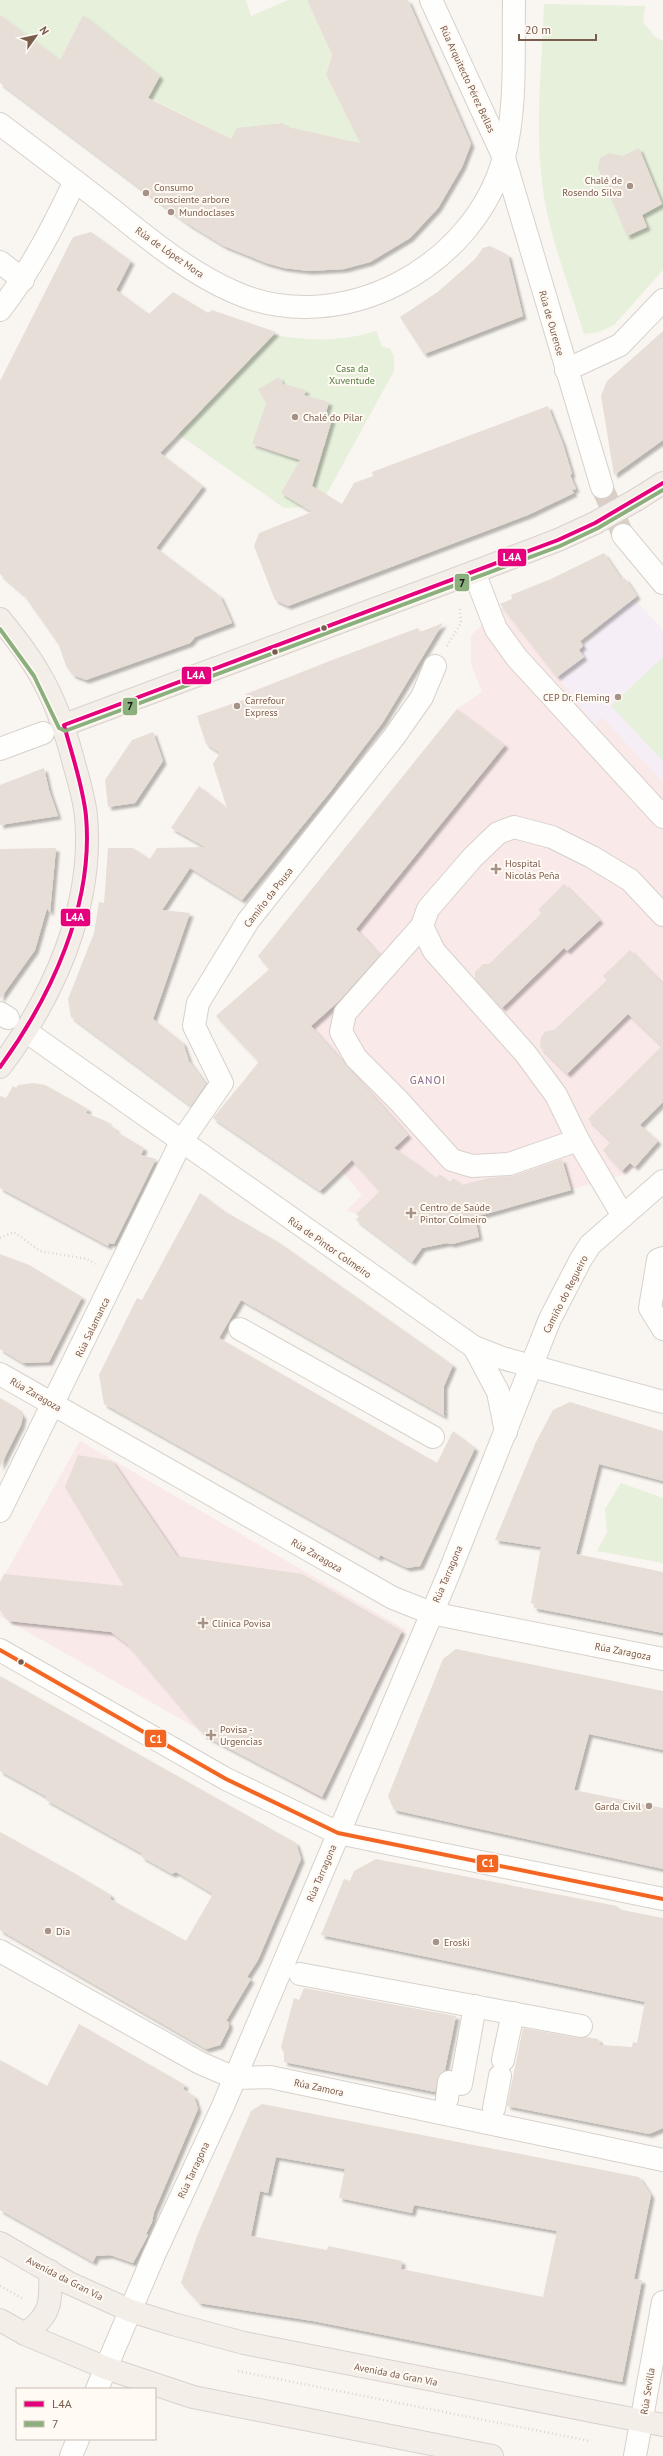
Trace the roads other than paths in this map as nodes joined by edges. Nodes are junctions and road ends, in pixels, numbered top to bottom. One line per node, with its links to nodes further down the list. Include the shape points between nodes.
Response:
1 (431, 0): 4 (street, Rúa Arquitecto Pérez Bellas)
2 (514, 0): 4 (street, Rúa de López Mora, via 512,116)
3 (0, 124): 5 (street, Rúa de López Mora)
4 (504, 158): 5 (street, Rúa de López Mora, via 488,200 438,258 403,283 356,301 314,308 262,301 235,293 198,273 155,244); 10 (street, Rúa de Ourense)
5 (76, 181): 7 (street)
6 (0, 262): 7 (street)
7 (23, 280): 9 (street)
8 (663, 300): 10 (street, via 620,345)
9 (0, 310)
10 (566, 370): 12 (street, Rúa de Ourense)
11 (663, 483): 14 (main road, bridge, via 636,500 558,540)
12 (602, 487)
13 (623, 535): 15 (street)
14 (474, 572): 18 (main road); 21 (street, via 496,629 517,658)
15 (663, 583)
16 (0, 619): 18 (main road, via 39,673)
17 (435, 666): 27 (street, Camiño da Pousa, via 422,697 394,737 248,921 198,1003 194,1026 222,1083)
18 (64, 725): 24 (main road, via 86,814 87,840 82,888 78,913 54,980)
19 (43, 733): 20 (street)
20 (0, 749)
21 (663, 817)
22 (663, 915): 23 (street, via 630,880 592,857 552,837 514,827 498,833 473,857 428,909)
23 (422, 926): 26 (street, via 434,951 525,1053 556,1095); 26 (street, via 345,1014 341,1032 356,1058 452,1160 472,1166 509,1164)
24 (27, 1032): 25 (main road); 27 (street, Rúa de Pintor Colmeiro)
25 (0, 1067)
26 (578, 1140): 29 (street)
27 (181, 1142): 33 (street, Rúa de Pintor Colmeiro); 37 (street, Rúa Salamanca)
28 (663, 1181): 29 (street, Camiño do Regueiro)
29 (623, 1216): 34 (street, Camiño do Regueiro, via 590,1245 581,1258 550,1319)
30 (663, 1258): 32 (street, via 658,1260 650,1308)
31 (240, 1329): 39 (street)
32 (663, 1329)
33 (474, 1347): 34 (street, Rúa de Pintor Colmeiro); 38 (street, via 498,1392)
34 (531, 1366): 36 (street, Rúa de Pintor Colmeiro); 38 (street, Rúa Tarragona)
35 (0, 1374): 37 (street, Rúa Zaragoza)
36 (663, 1402)
37 (53, 1404): 40 (street, Rúa Salamanca); 41 (street, Rúa Zaragoza, via 393,1598)
38 (506, 1432): 41 (street, Rúa Tarragona)
39 (433, 1437)
40 (0, 1511)
41 (431, 1613): 43 (street, Rúa Zaragoza); 44 (street, Rúa Tarragona)
42 (0, 1650): 44 (street, via 226,1779)
43 (663, 1659)
44 (338, 1833): 45 (street); 51 (street, Rúa Tarragona)
45 (663, 1900)
46 (0, 1951): 51 (street, Rúa Zamora, via 200,2063)
47 (300, 1974): 48 (street)
48 (475, 2006): 49 (street); 52 (street, via 461,2084 449,2082)
49 (513, 2014): 50 (street); 53 (street)
50 (581, 2026)
51 (235, 2078): 54 (street, Rúa Zamora, via 270,2077); 58 (street, Rúa Tarragona)
52 (447, 2099)
53 (494, 2108)
54 (663, 2160)
55 (0, 2243): 56 (main road, Avenida da Gran Vía)
56 (50, 2271): 58 (main road, Avenida da Gran Vía); 60 (main road, via 51,2301 42,2322)
57 (663, 2302): 63 (street, Rúa Sevilla)
58 (131, 2311): 61 (street); 63 (main road, Avenida da Gran Vía, via 244,2343)
59 (0, 2320): 60 (main road)
60 (25, 2334): 61 (main road)
61 (106, 2368): 62 (street); 66 (main road, via 193,2397)
62 (98, 2388)
63 (653, 2423): 67 (street, Rúa Sevilla)
64 (78, 2440): 65 (street)
65 (71, 2456)
66 (492, 2456)
67 (635, 2456)

